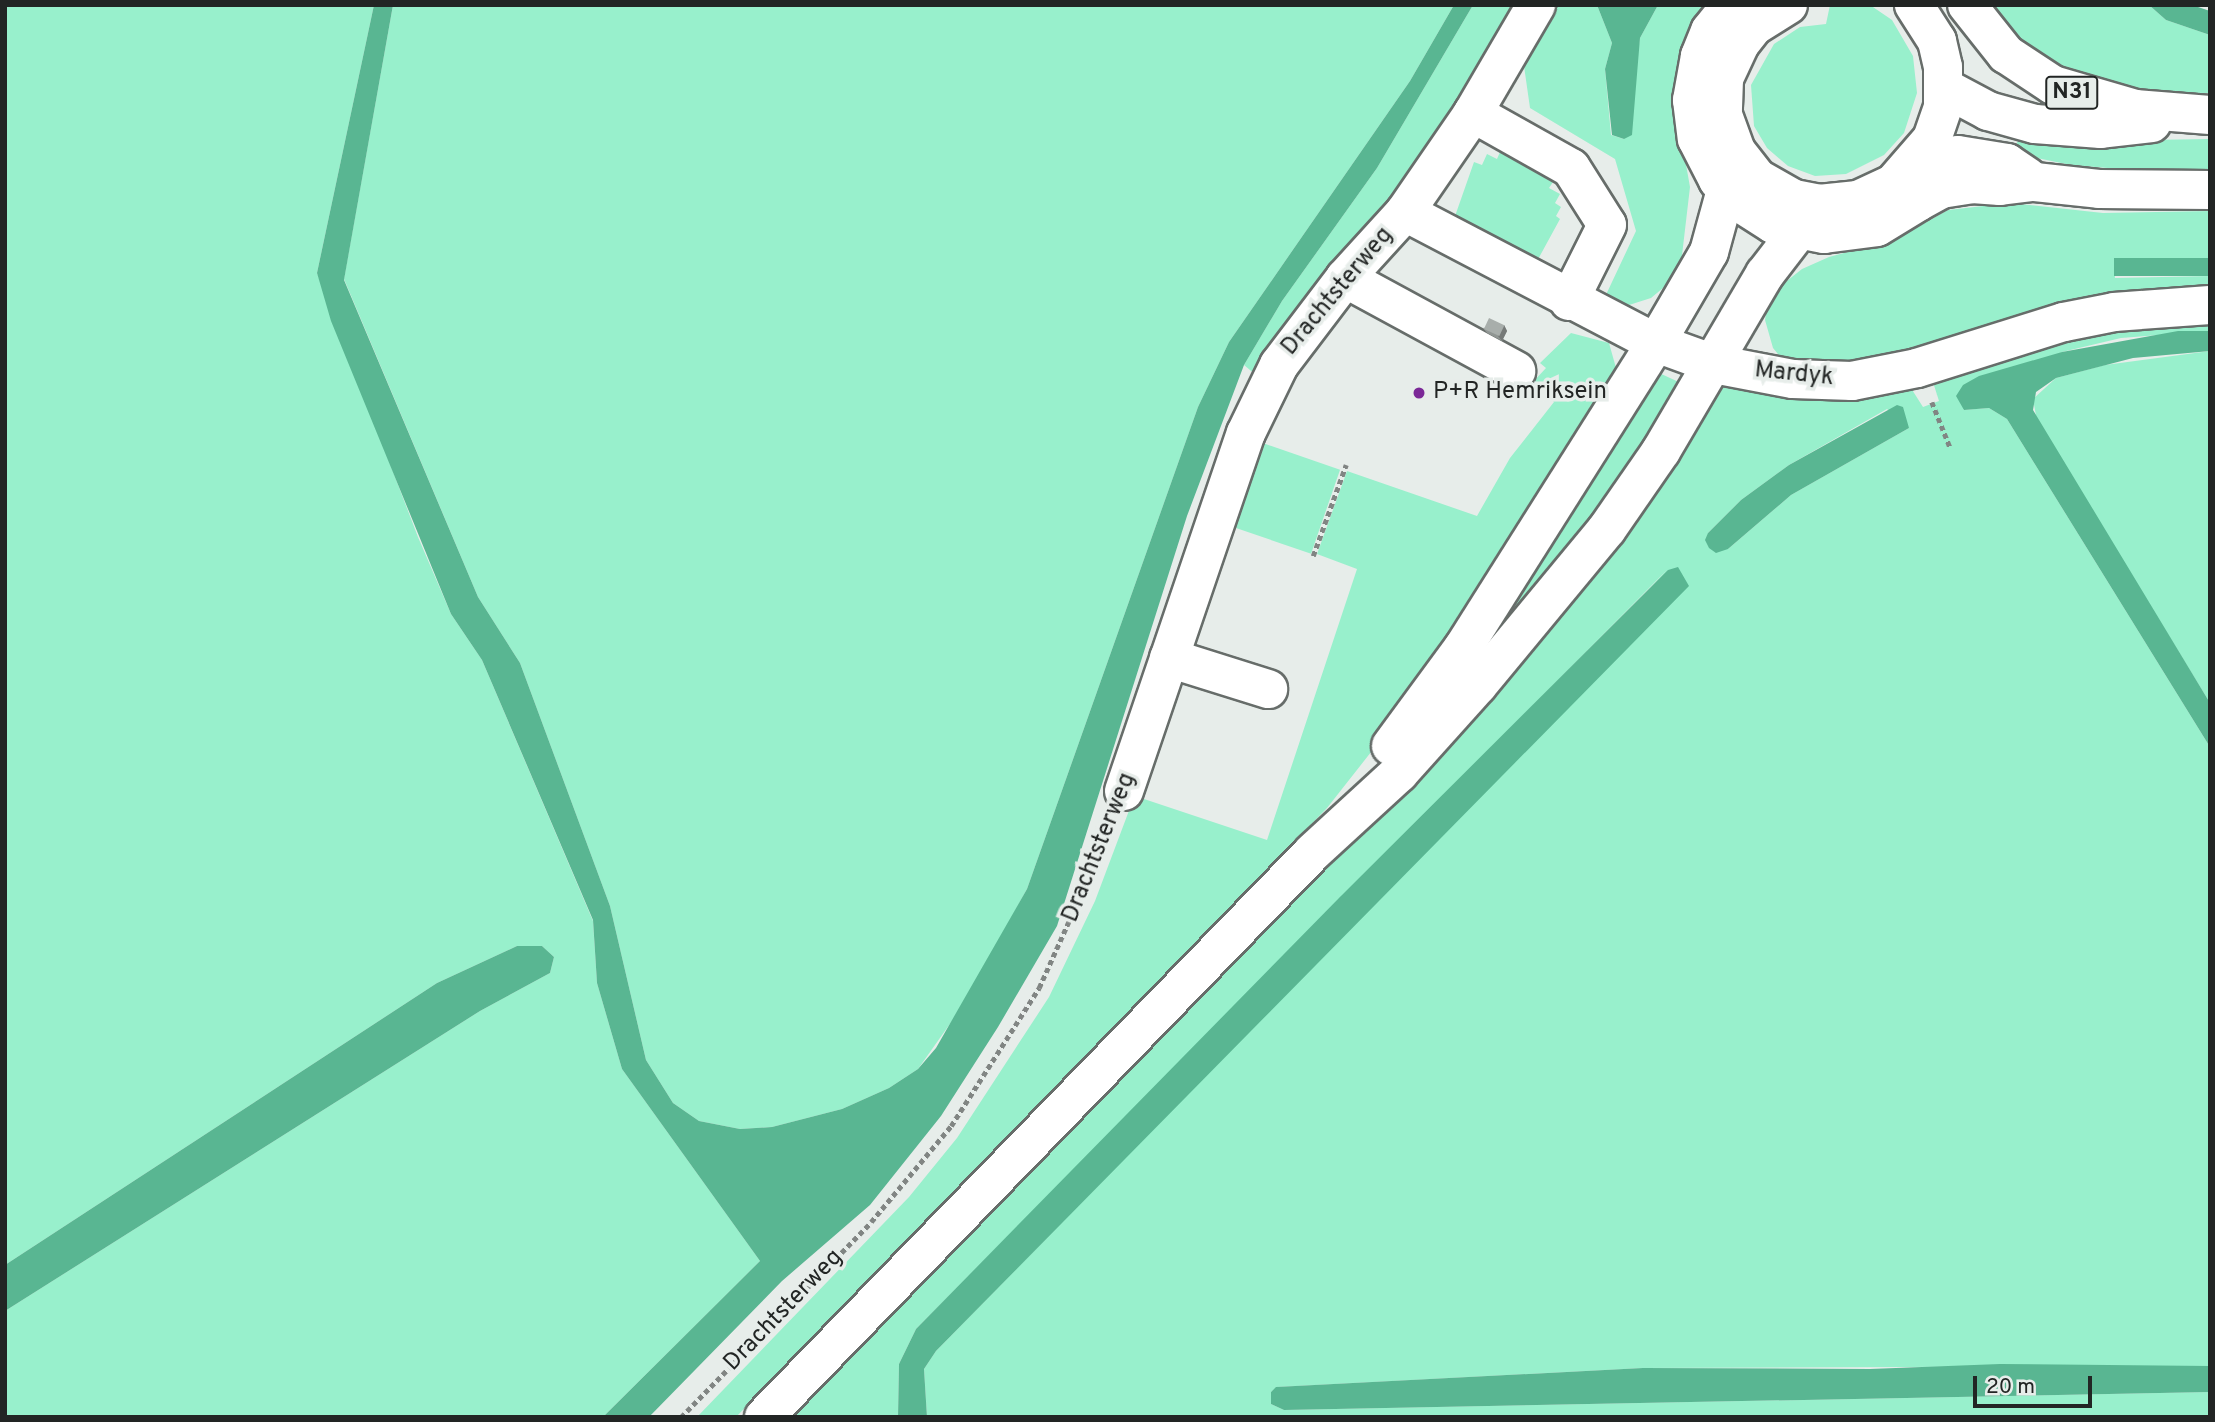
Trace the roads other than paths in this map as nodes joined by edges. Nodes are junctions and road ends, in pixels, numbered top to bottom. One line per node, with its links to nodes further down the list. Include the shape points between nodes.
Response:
1 (1536, 5): 7 (main road)
2 (1731, 5): 10 (main road, via 1710,32 1700,56 1692,100 1697,139)
3 (1788, 5): 13 (main road, via 1754,26 1740,44 1724,79 1723,116 1736,151 1757,178 1794,199)
4 (1914, 5): 6 (main road, via 1937,41)
5 (1967, 5): 8 (main road, N31, via 2006,54 2053,85 2135,109)
6 (1945, 88): 8 (main road, N31, via 1988,111 2035,124 2101,128); 9 (main road, via 1939,124)
7 (1473, 113): 12 (main road, Drachtsterweg); 15 (main road, via 1571,167 1607,225)
8 (2210, 116)
9 (1914, 186): 11 (main road, via 1934,159 1979,157 2007,163 2035,182 2099,189); 13 (main road, via 1875,194)
10 (1726, 190): 13 (main road, via 1752,213); 17 (main road, via 1709,252)
11 (2210, 190)
12 (1405, 212): 14 (main road, Drachtsterweg); 15 (main road, Mardyk)
13 (1808, 218): 18 (main road, via 1765,274)
14 (1345, 278): 19 (main road); 20 (main road, Drachtsterweg, via 1279,365 1246,433)
15 (1569, 301): 17 (main road, Mardyk)
16 (2210, 305): 18 (main road, Mardyk, via 2114,312 2064,322 1917,368 1852,381 1804,380)
17 (1656, 343): 18 (main road, Mardyk); 23 (main road, via 1463,648)
18 (1714, 364): 23 (main road, via 1661,451 1573,573 1399,773)
19 (1516, 371)
20 (1169, 658): 21 (main road); 22 (main road, Drachtsterweg)
21 (1268, 689)
22 (1124, 791)
23 (1313, 852): 24 (main road)
24 (764, 1417)

